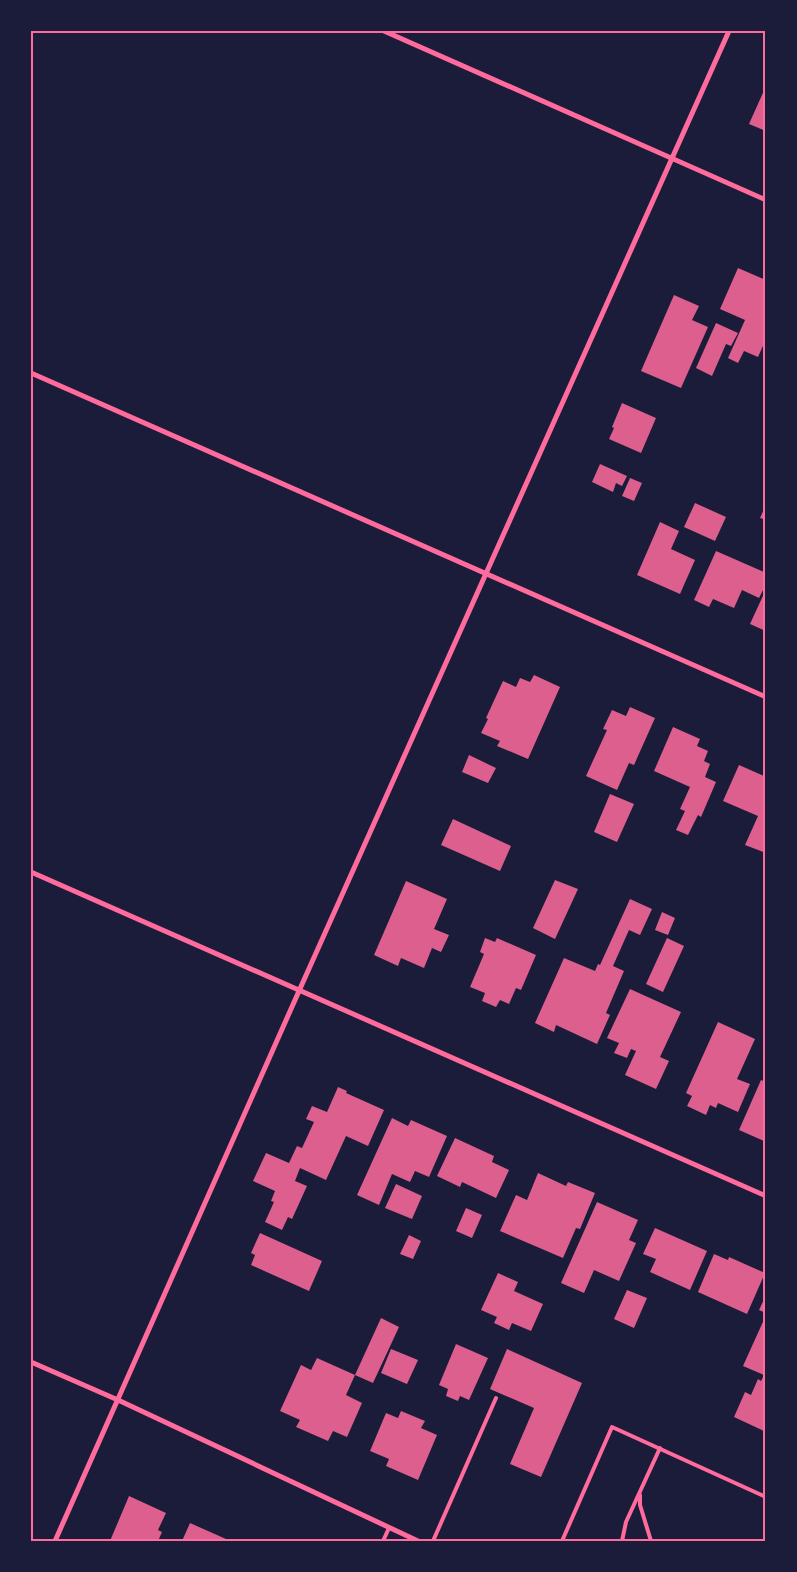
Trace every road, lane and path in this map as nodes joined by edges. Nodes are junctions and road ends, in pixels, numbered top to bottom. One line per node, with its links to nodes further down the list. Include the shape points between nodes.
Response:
1 (384, 31): 3 (street)
2 (729, 31): 3 (street)
3 (672, 158): 4 (street); 6 (street)
4 (766, 200)
5 (31, 373): 6 (street)
6 (486, 574): 7 (street); 9 (street)
7 (766, 697)
8 (31, 872): 9 (street)
9 (299, 991): 10 (street); 13 (street)
10 (766, 1196)
11 (31, 1362): 13 (street)
12 (496, 1398): 21 (lane)
13 (118, 1400): 17 (street); 18 (street)
14 (660, 1448): 15 (lane); 16 (lane); 22 (lane, via 612,1427)
15 (641, 1490): 23 (lane, via 626,1522); 24 (lane, via 640,1505)
16 (766, 1497)
17 (389, 1528): 19 (lane); 20 (street)
18 (55, 1541)
19 (383, 1541)
20 (418, 1541)
21 (433, 1541)
22 (562, 1541)
23 (622, 1541)
24 (650, 1541)

